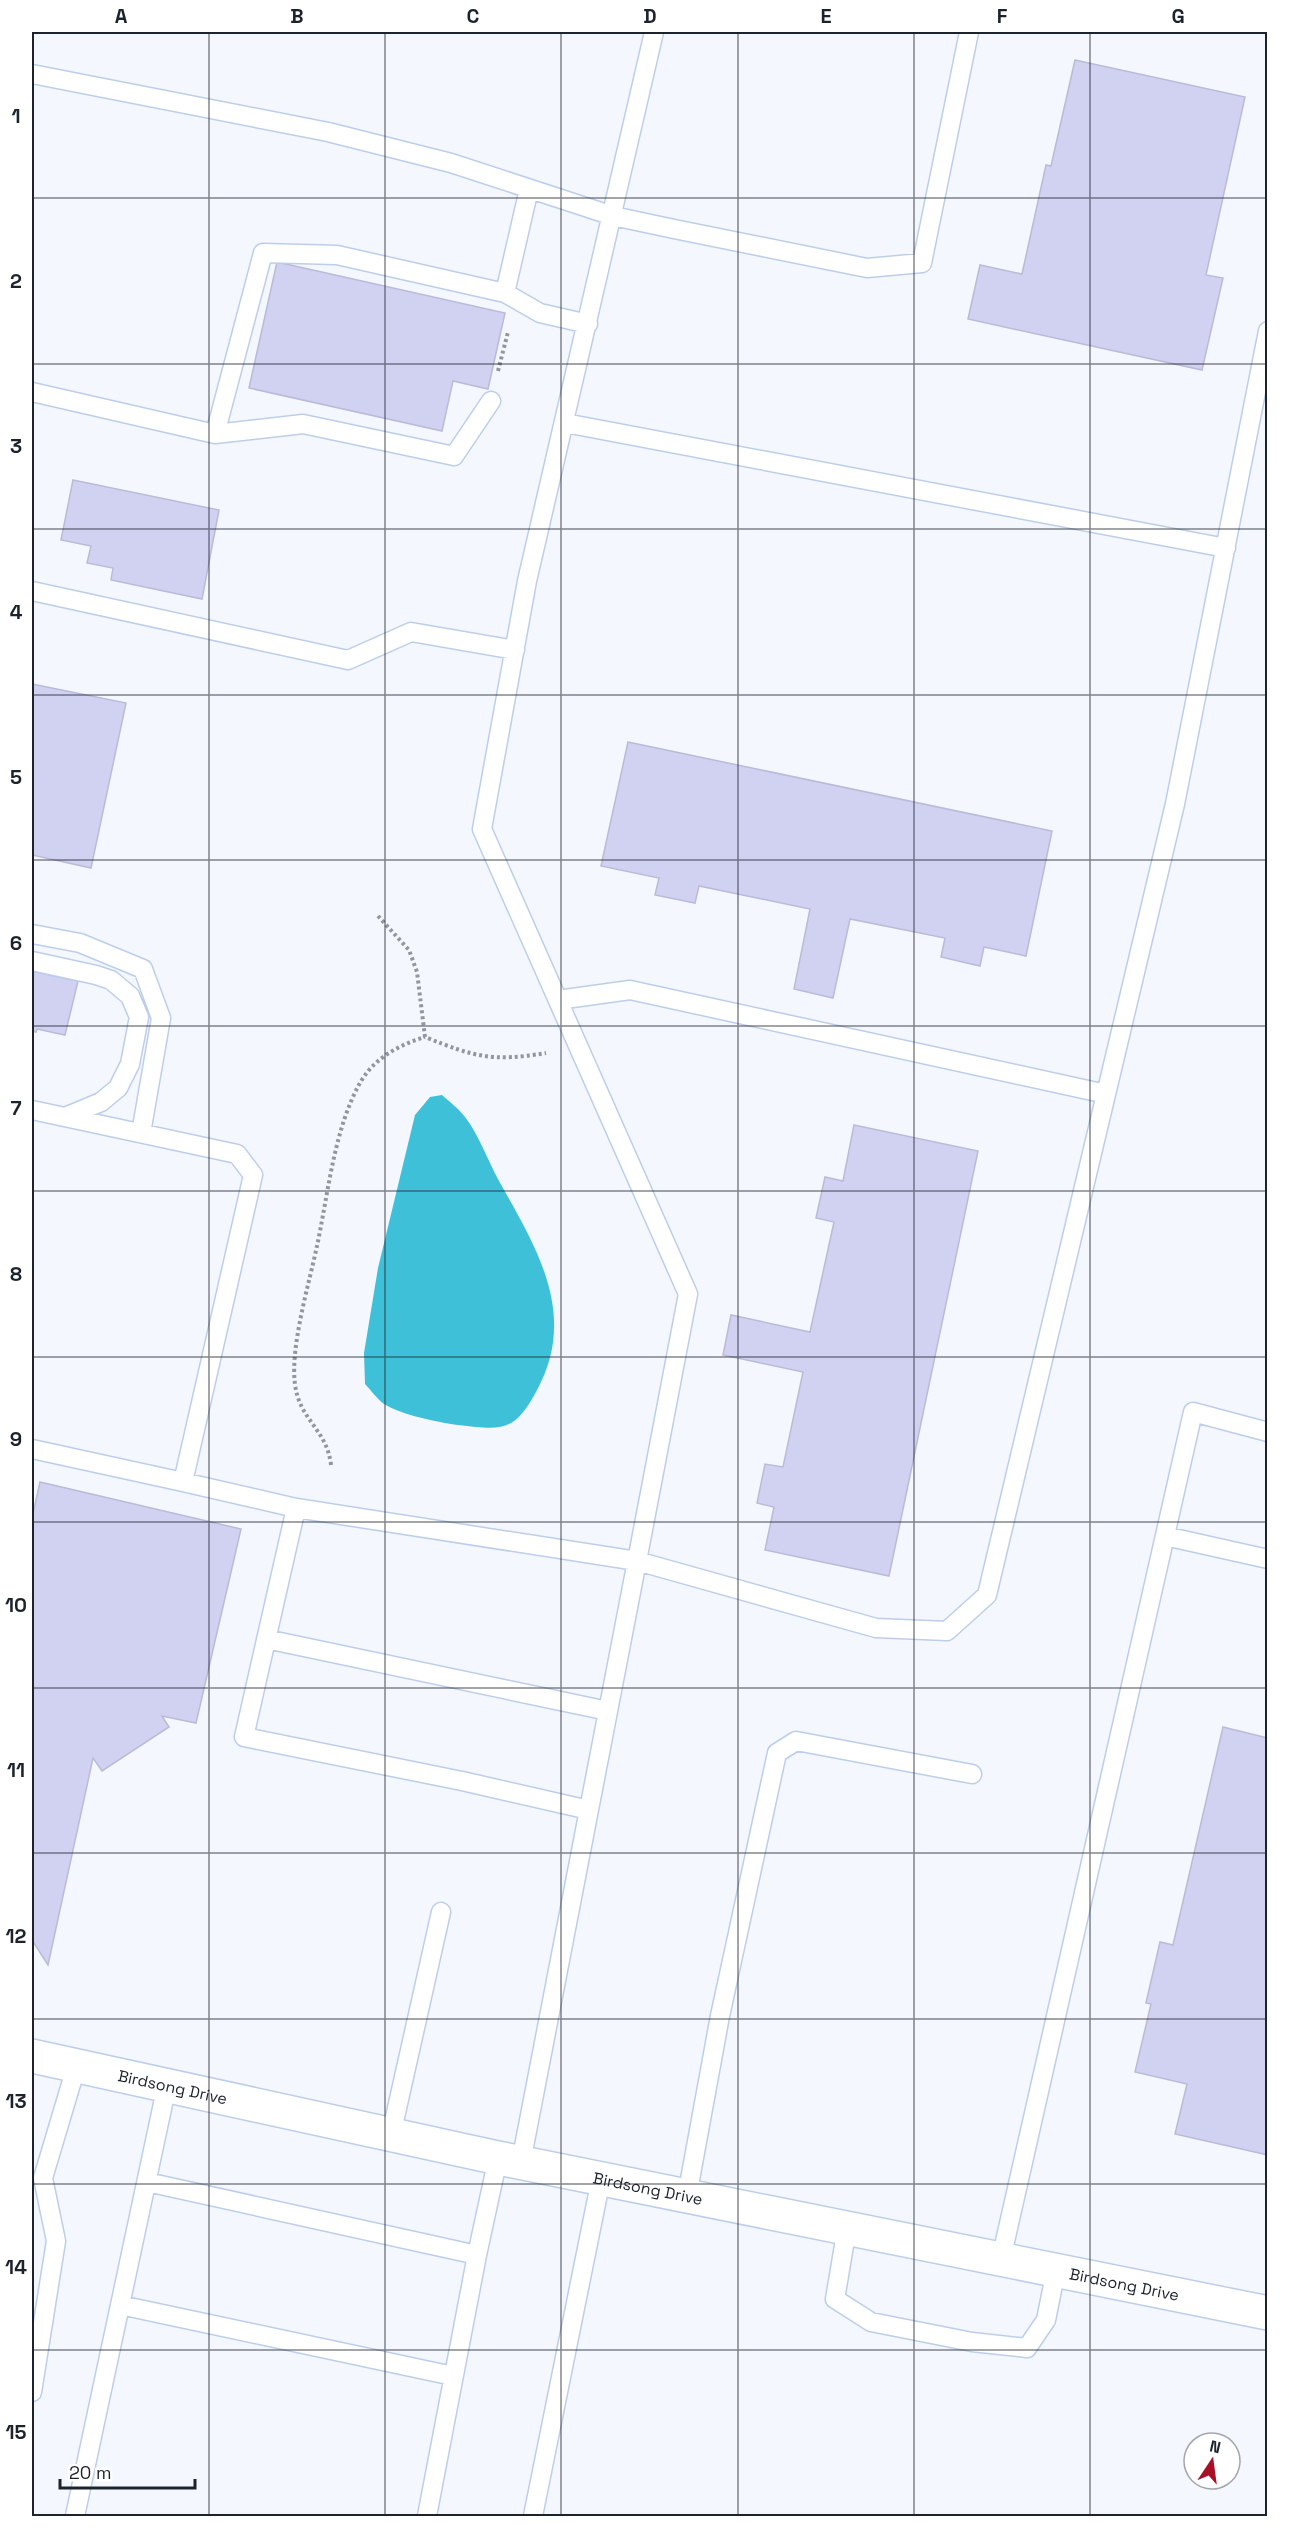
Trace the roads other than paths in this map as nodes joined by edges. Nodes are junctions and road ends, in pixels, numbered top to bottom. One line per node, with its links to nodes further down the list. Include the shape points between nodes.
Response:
1 (654, 32): 5 (lane)
2 (969, 32): 5 (lane, via 922,263 867,268)
3 (32, 74): 4 (lane, via 328,132 451,163)
4 (529, 189): 5 (lane); 6 (lane)
5 (613, 216): 7 (lane)
6 (511, 296): 7 (lane, via 540,313); 12 (lane, via 338,255 263,253)
7 (588, 324): 11 (lane)
8 (1268, 331): 13 (lane)
9 (32, 392): 12 (lane)
10 (491, 401): 12 (lane, via 454,456 303,424)
11 (565, 423): 13 (lane); 15 (lane, via 527,581)
12 (215, 434)
13 (1226, 548): 19 (lane, via 1175,804)
14 (32, 591): 15 (lane, via 348,660 411,632)
15 (515, 650): 18 (lane, via 482,829)
16 (32, 934): 22 (lane, via 80,943 143,969 160,1018)
17 (32, 961): 21 (lane, via 111,980 130,996 139,1017 130,1064 118,1088 101,1102)
18 (558, 1000): 19 (lane, via 630,990); 29 (lane, via 688,1294)
19 (1106, 1094): 29 (lane, via 987,1595 947,1631 876,1628)
20 (32, 1110): 21 (lane)
21 (65, 1117): 22 (lane)
22 (141, 1133): 25 (lane, via 237,1154 253,1175)
23 (1268, 1432): 27 (lane, via 1193,1412)
24 (32, 1449): 25 (lane)
25 (183, 1482): 26 (lane)
26 (296, 1508): 29 (lane); 30 (lane)
27 (1165, 1536): 28 (lane); 46 (lane)
28 (1268, 1559)
29 (637, 1561): 31 (lane)
30 (266, 1639): 31 (lane); 33 (lane, via 244,1737)
31 (608, 1711): 33 (lane)
32 (972, 1774): 43 (lane, via 796,1741 777,1753 720,2016)
33 (589, 1810): 39 (lane)
34 (441, 1912): 38 (lane)
35 (32, 2056): 36 (street, Birdsong Drive)
36 (77, 2064): 37 (street, Birdsong Drive); 40 (lane)
37 (167, 2085): 38 (street, Birdsong Drive); 42 (lane)
38 (391, 2135): 39 (street, Birdsong Drive)
39 (509, 2160): 41 (street, Birdsong Drive); 45 (lane)
40 (37, 2177): 51 (lane, via 56,2241)
41 (601, 2179): 43 (street, Birdsong Drive); 54 (lane)
42 (147, 2182): 45 (lane); 48 (lane)
43 (687, 2196): 44 (street, Birdsong Drive)
44 (847, 2229): 46 (street, Birdsong Drive); 47 (lane, via 835,2300 870,2322 972,2342 1027,2348 1046,2320)
45 (477, 2254): 50 (lane)
46 (1001, 2259): 47 (street, Birdsong Drive)
47 (1056, 2270): 49 (street, Birdsong Drive)
48 (120, 2305): 50 (lane); 52 (lane)
49 (1268, 2313)
50 (453, 2376): 53 (lane)
51 (32, 2392)
52 (75, 2517)
53 (426, 2517)
54 (533, 2517)

